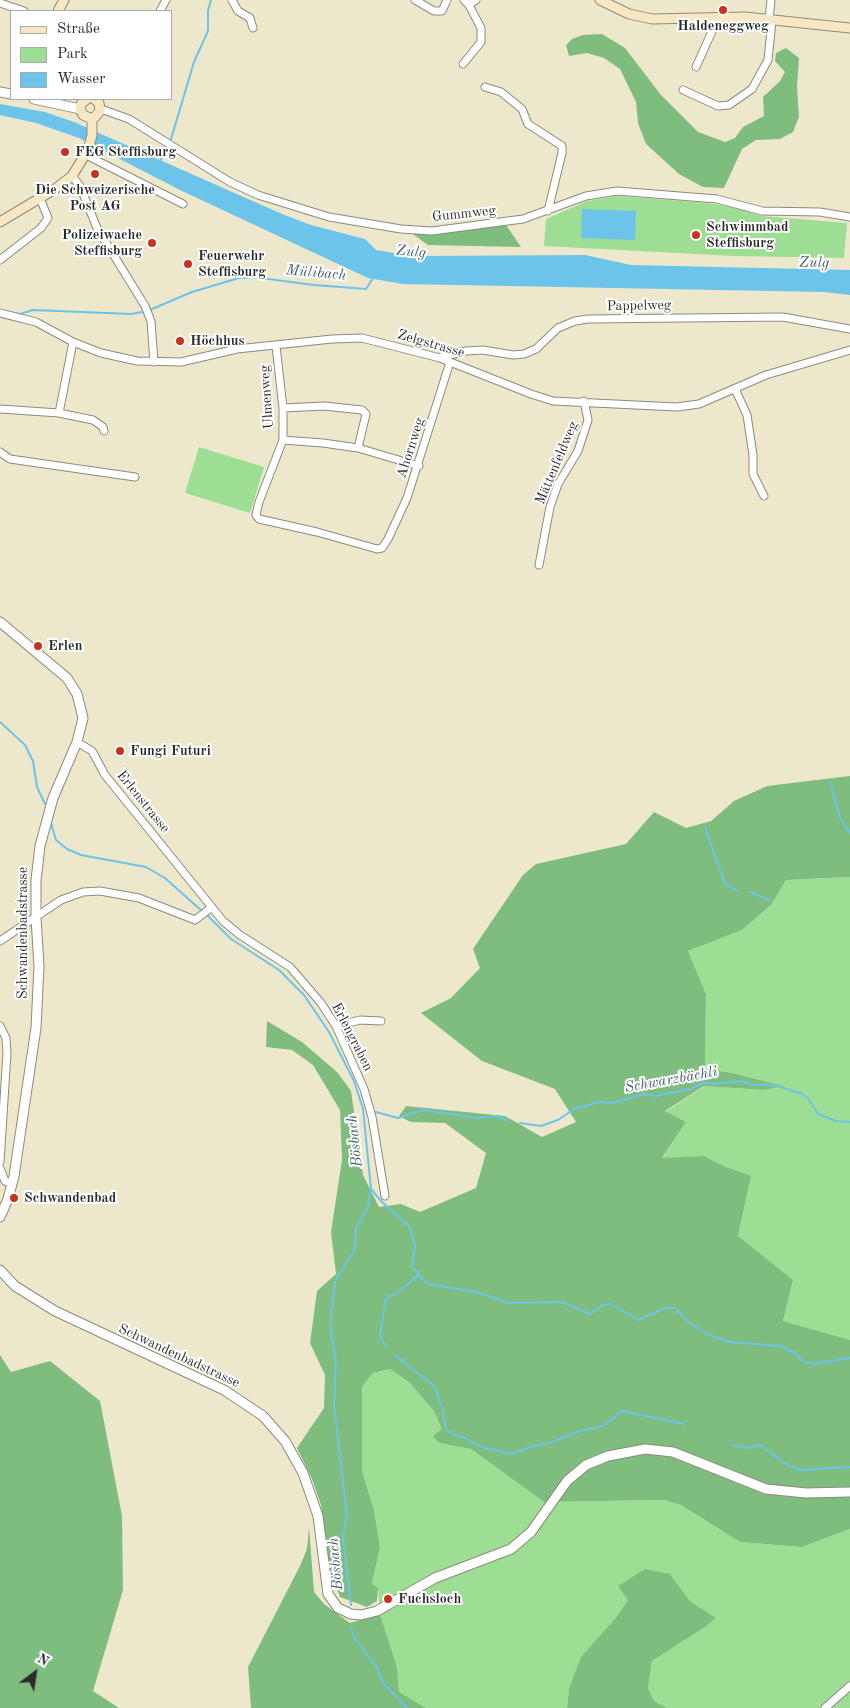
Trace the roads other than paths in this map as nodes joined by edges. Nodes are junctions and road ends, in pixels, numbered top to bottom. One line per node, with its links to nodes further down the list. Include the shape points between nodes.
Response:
1 (232, 0): 11 (street, via 238,11 250,18)
2 (415, 0): 3 (street, via 434,11 442,11)
3 (447, 0)
4 (600, 0): 9 (main road, via 640,17)
5 (772, 0): 10 (street)
6 (469, 2): 13 (street, via 481,28 481,42)
7 (0, 3): 8 (street)
8 (21, 10)
9 (718, 18): 10 (main road); 14 (street)
10 (770, 20): 12 (main road); 16 (street, via 768,60 752,89 729,105 718,106)
11 (253, 28)
12 (850, 28)
13 (464, 64)
14 (696, 67)
15 (485, 87): 27 (street, via 501,92 522,109 528,124 562,146)
16 (683, 90)
17 (39, 100): 20 (street)
18 (86, 100): 20 (main road)
19 (95, 100): 21 (main road)
20 (80, 109): 22 (main road, via 83,116)
21 (101, 109): 22 (main road); 27 (street, Gummweg, via 129,119 230,182 258,195 329,217 400,229 432,230 523,219)
22 (92, 118): 23 (main road, via 93,129)
23 (87, 152): 24 (main road); 26 (street)
24 (72, 176): 25 (main road); 37 (street, via 80,186 97,228 145,306 151,321)
25 (40, 198): 29 (main road); 30 (street, via 48,218 41,228)
26 (183, 204)
27 (548, 211): 28 (street, Gummweg, via 586,196 617,191 717,199 762,211 820,212)
28 (850, 217)
29 (0, 222)
30 (0, 260)
31 (0, 313): 33 (street, Zelgstrasse, via 36,322)
32 (850, 329): 36 (street, Pappelweg, via 783,317 588,319 558,328 536,349 524,354 483,350)
33 (74, 342): 37 (street, Zelgstrasse, via 114,356); 43 (street)
34 (276, 346): 36 (street, Zelgstrasse, via 332,338 362,338); 37 (street, Zelgstrasse, via 237,349 181,362); 41 (street, Ulmenweg)
35 (850, 350): 39 (street, Zelgstrasse, via 766,375)
36 (440, 358): 38 (street, Zelgstrasse)
37 (154, 362)
38 (450, 362): 40 (street, Zelgstrasse, via 540,397); 48 (street, Ahornweg)
39 (735, 389): 40 (street, Zelgstrasse, via 699,404 677,408); 50 (street, via 746,415 753,474)
40 (584, 401): 52 (street, Mättenfeldweg, via 588,420 578,451 558,484 550,507)
41 (283, 408): 45 (street, Ulmenweg); 46 (street, via 324,406 362,410 366,414)
42 (0, 409): 43 (street)
43 (59, 413): 44 (street, via 93,420)
44 (104, 431)
45 (283, 440): 46 (street); 51 (street, Ulmenweg, via 259,502 256,515 259,520 378,549)
46 (358, 448): 48 (street)
47 (0, 452): 49 (street, via 10,459)
48 (419, 466): 51 (street, Ahornweg)
49 (135, 477)
50 (764, 496)
51 (388, 539)
52 (539, 565)
53 (0, 622): 54 (street, via 62,674 74,689 83,718)
54 (78, 742): 55 (street, Erlenstrasse, via 92,751 105,775); 56 (street, Schwandenbadstrasse, via 53,798 42,836 37,863)
55 (207, 912): 56 (street, via 192,919 139,898 91,891 67,897); 60 (street, Erlengraben, via 299,974)
56 (36, 918): 57 (street); 63 (street, Schwandenbadstrasse, via 39,966 36,1028)
57 (0, 941)
58 (381, 1020): 60 (street, via 360,1020)
59 (0, 1026): 61 (street, via 8,1053)
60 (336, 1026): 64 (street, Erlengraben, via 359,1075 369,1106)
61 (0, 1162)
62 (0, 1168): 63 (street, via 4,1179)
63 (12, 1184): 65 (street, Schwandenbadstrasse)
64 (385, 1196)
65 (0, 1217)
66 (0, 1270): 67 (street, Schwandenbadstrasse, via 15,1286 54,1311 224,1390 263,1416 285,1441 303,1473 318,1516 328,1594 338,1608 351,1614 377,1611 435,1578 511,1549 531,1532 566,1481 586,1465 608,1456 645,1449 673,1452 766,1489 806,1493)
67 (850, 1492)
68 (850, 1686): 69 (street)
69 (825, 1708)

